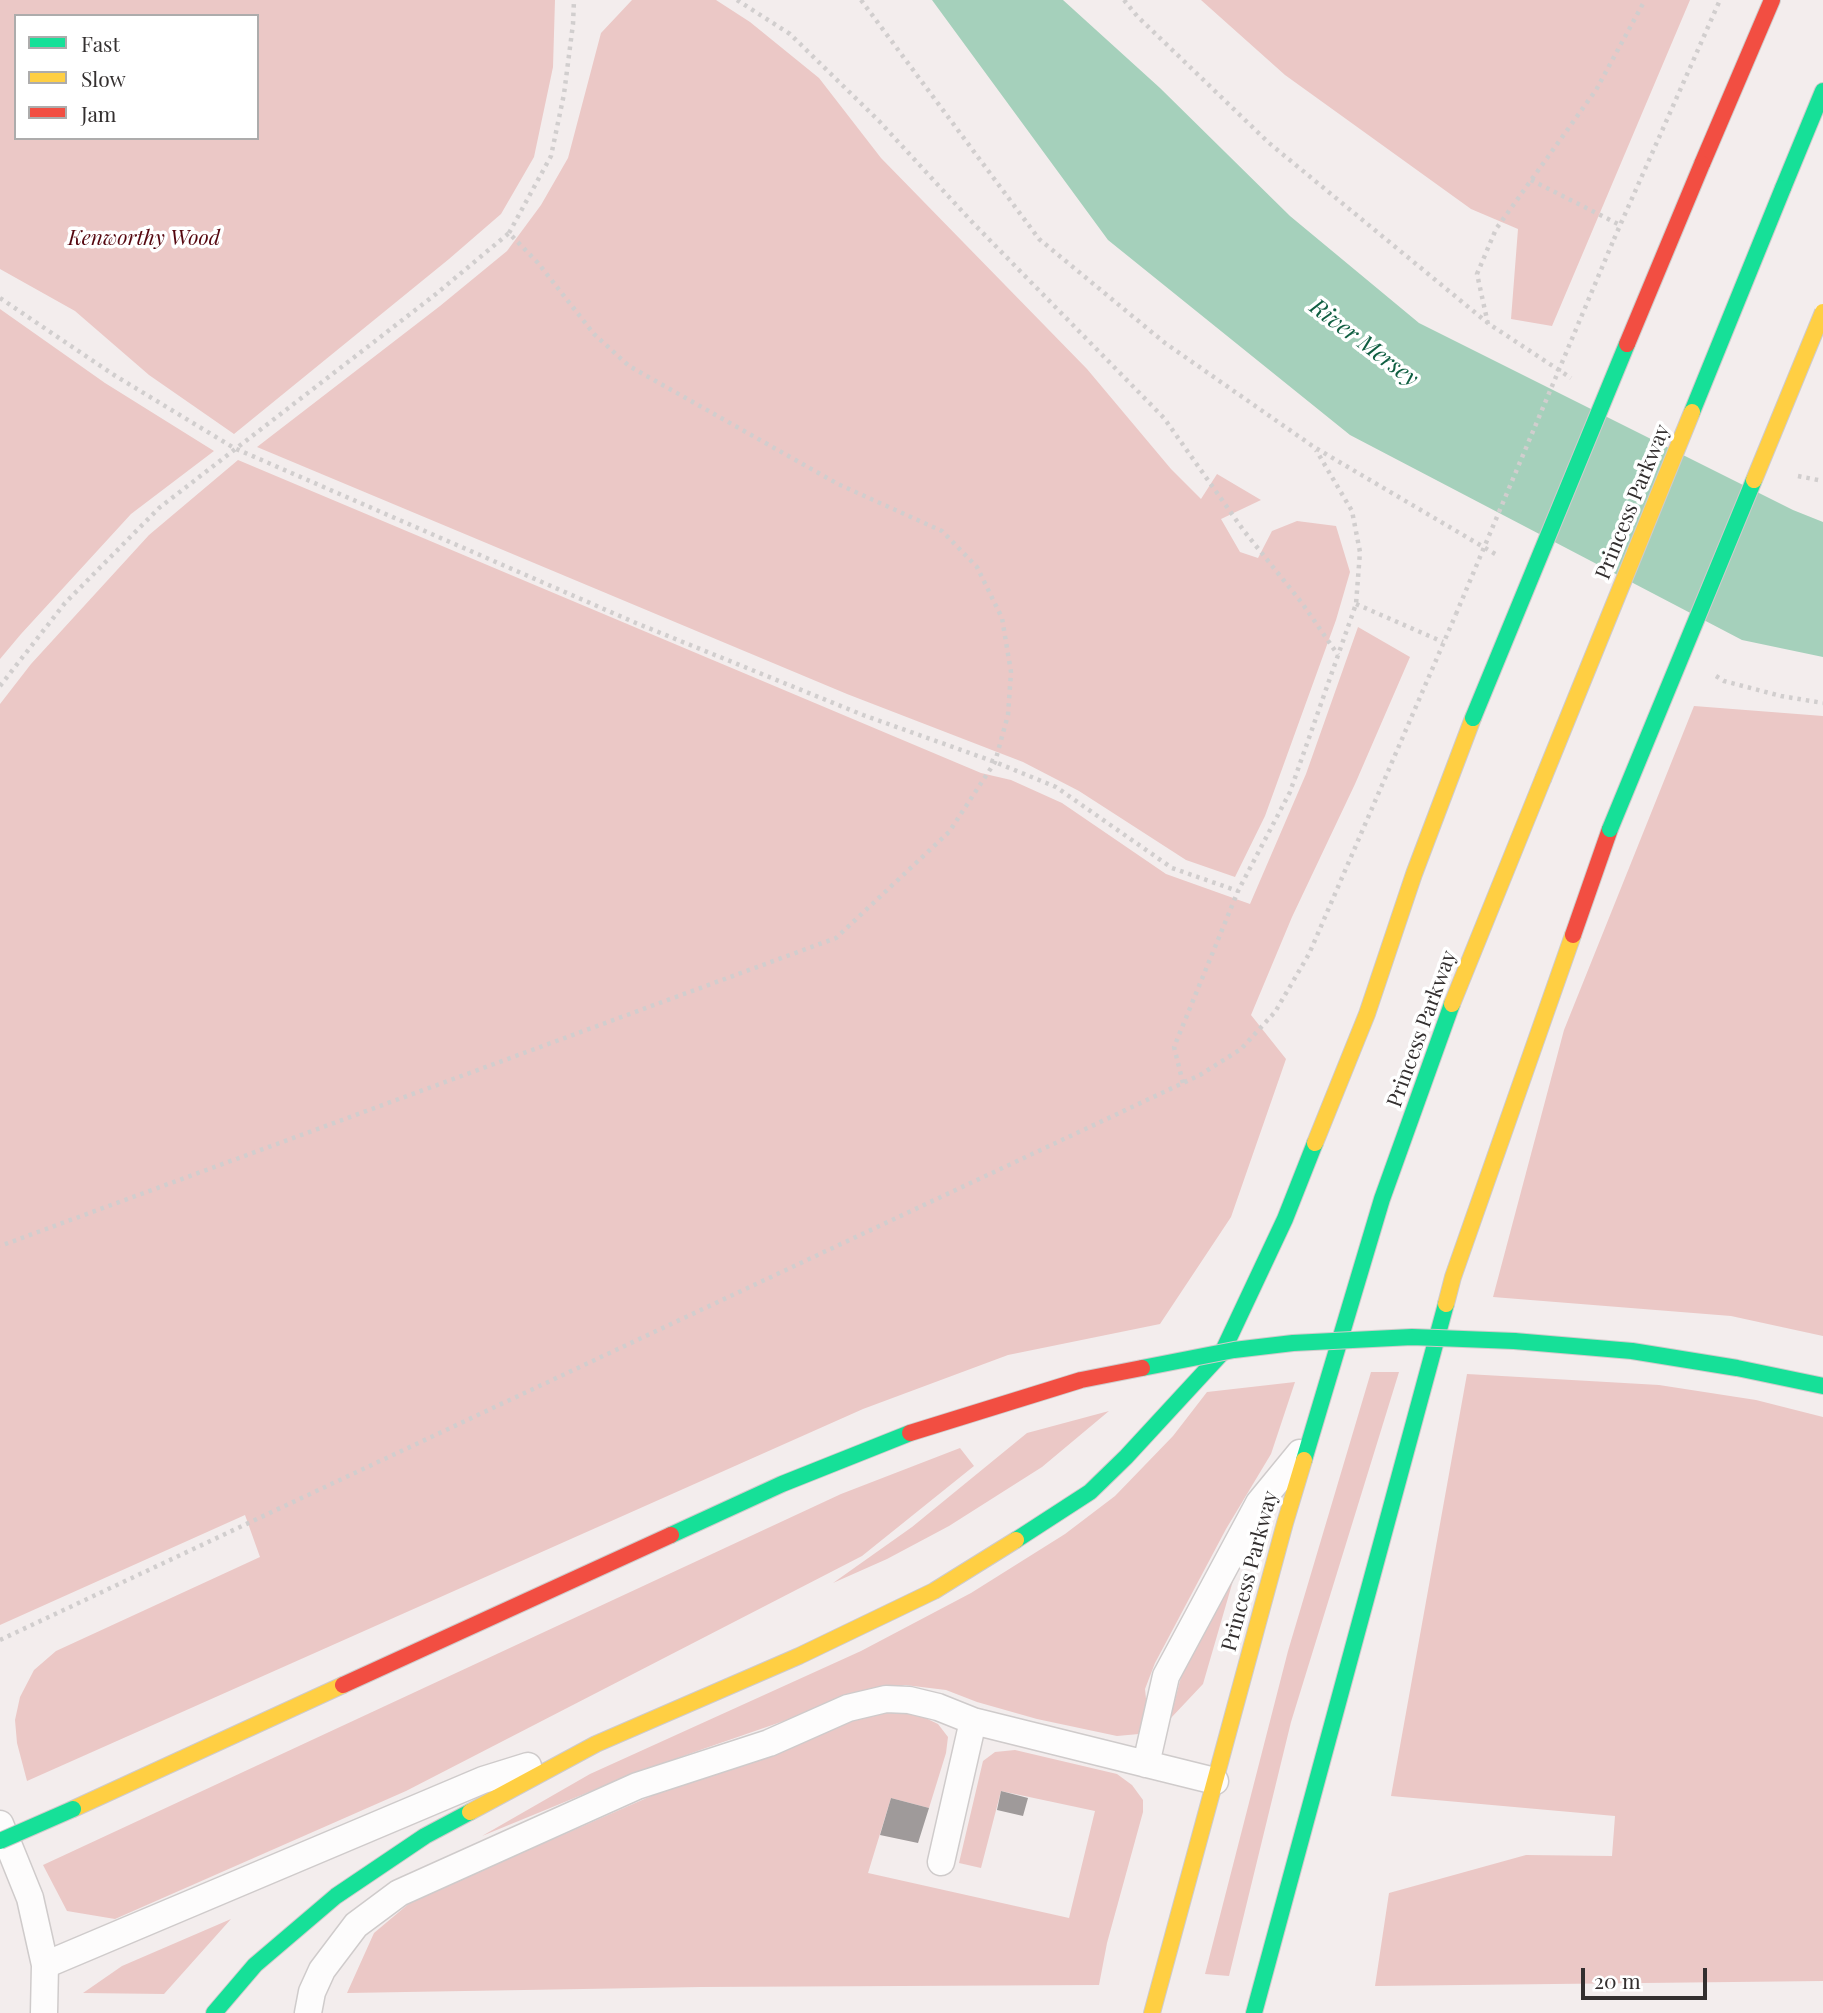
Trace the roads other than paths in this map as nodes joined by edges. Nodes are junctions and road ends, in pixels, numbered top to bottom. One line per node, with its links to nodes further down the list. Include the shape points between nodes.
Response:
1 (1772, 0): 7 (highway, bridge, via 1473,718 1367,1014 1285,1219 1222,1353 1090,1492 1037,1528 934,1591 799,1656)
2 (1823, 92): 5 (highway, Princess Parkway, bridge, via 1460,982 1382,1199)
3 (1823, 312): 18 (highway, bridge, via 1609,829 1452,1277)
4 (1823, 1386): 11 (highway, bridge, via 1645,1353 1514,1340 1412,1337 1234,1350 1081,1380 910,1433 782,1485)
5 (1309, 1443): 8 (lane, via 1259,1503 1166,1676); 9 (highway, Princess Parkway)
6 (973, 1721): 8 (lane); 12 (lane); 16 (lane, via 938,1707 886,1699 848,1708 769,1743 637,1786 399,1893 356,1925 322,1970)
7 (596, 1744): 13 (lane, via 483,1780); 15 (highway, via 425,1836 336,1896 255,1965)
8 (1146, 1764): 9 (lane)
9 (1215, 1781): 17 (highway, Princess Parkway)
10 (0, 1824): 13 (lane, via 30,1898)
11 (0, 1841)
12 (941, 1862)
13 (45, 1965): 14 (lane)
14 (44, 2013)
15 (214, 2013)
16 (308, 2013)
17 (1152, 2013)
18 (1254, 2013)

